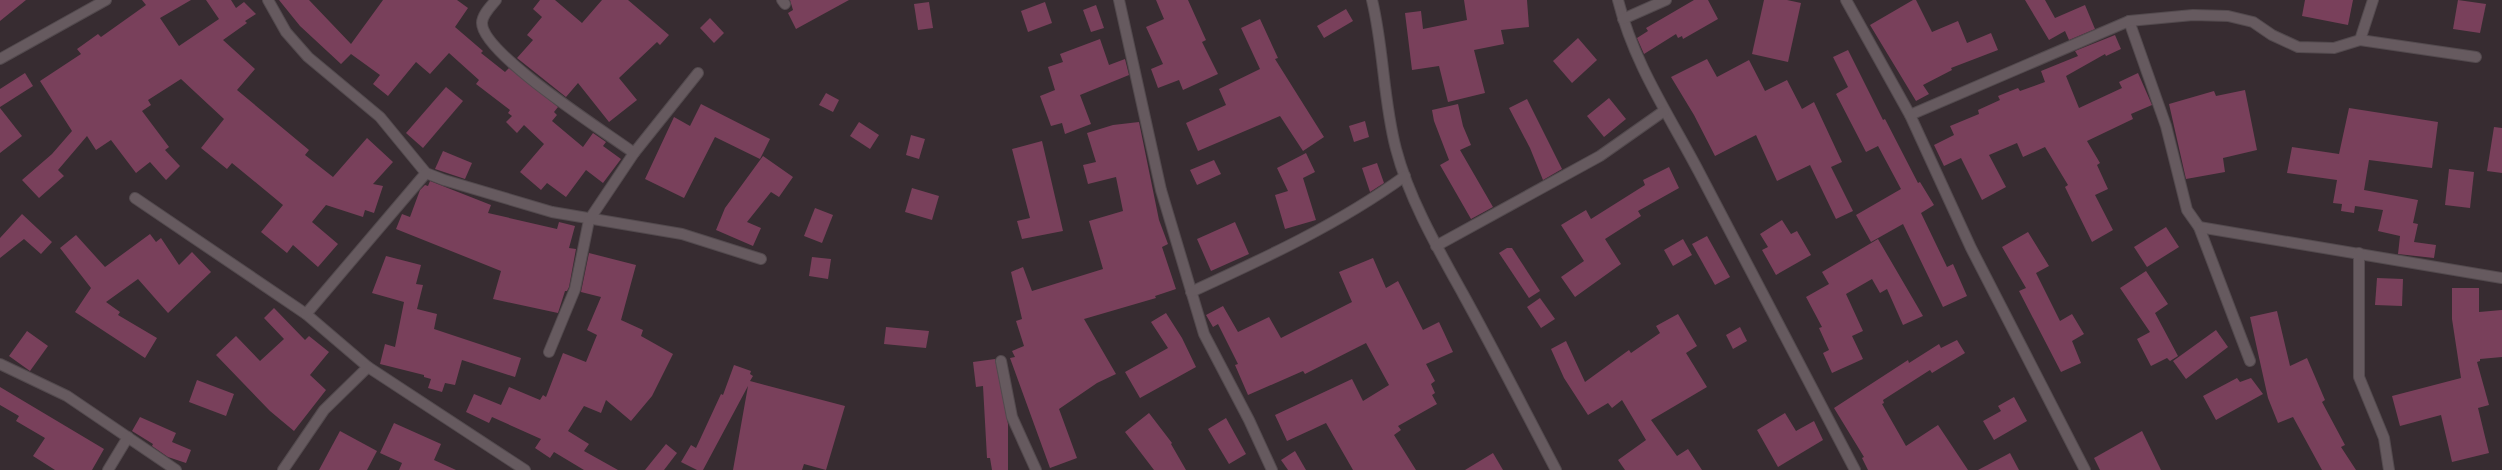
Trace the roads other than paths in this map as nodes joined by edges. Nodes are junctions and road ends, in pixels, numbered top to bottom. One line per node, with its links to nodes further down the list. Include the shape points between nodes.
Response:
1 (106, 0): 14 (street)
2 (268, 0): 19 (street, via 286,32 308,57 380,117)
3 (496, 0): 18 (street, via 484,16 482,24 493,47 547,92)
4 (1119, 0): 28 (street, via 1161,190)
5 (1372, 0): 20 (street, via 1378,24 1385,99 1396,150)
6 (1618, 0): 10 (street)
7 (1666, 0): 10 (street)
8 (1846, 0): 17 (street)
9 (2373, 0): 12 (street)
10 (1623, 19): 16 (street, via 1643,73)
11 (2129, 21): 12 (street, via 2193,15 2228,16 2253,22 2272,35 2298,46 2334,48); 17 (street); 23 (street, via 2166,126 2187,210)
12 (2360, 40): 13 (street)
13 (2476, 57)
14 (0, 59)
15 (698, 74): 18 (street)
16 (1664, 111): 24 (street, via 1600,156); 43 (street)
17 (1910, 116): 44 (street, via 1971,248)
18 (634, 153): 22 (street)
19 (426, 172): 22 (street, via 444,180); 29 (street)
20 (1405, 176): 24 (street); 28 (street, via 1368,203 1263,259)
21 (135, 198): 29 (street)
22 (588, 220): 26 (street, via 682,234); 30 (street, via 575,289)
23 (2199, 227): 25 (street); 32 (street)
24 (1436, 246): 42 (street)
25 (2359, 253): 27 (street); 45 (street, via 2359,377 2384,438)
26 (762, 259)
27 (2502, 278)
28 (1191, 292): 41 (street, via 1204,334)
29 (306, 314): 34 (street)
30 (549, 352)
31 (1001, 361): 40 (street, via 1012,417)
32 (2250, 361)
33 (0, 364): 35 (street, via 67,396)
34 (368, 367): 38 (street, via 324,410); 39 (street)
35 (128, 438): 36 (street); 37 (street)
36 (108, 470)
37 (176, 470)
38 (282, 470)
39 (525, 470)
40 (1036, 470)
41 (1272, 470)
42 (1556, 470)
43 (1855, 470)
44 (2085, 470)
45 (2389, 470)

